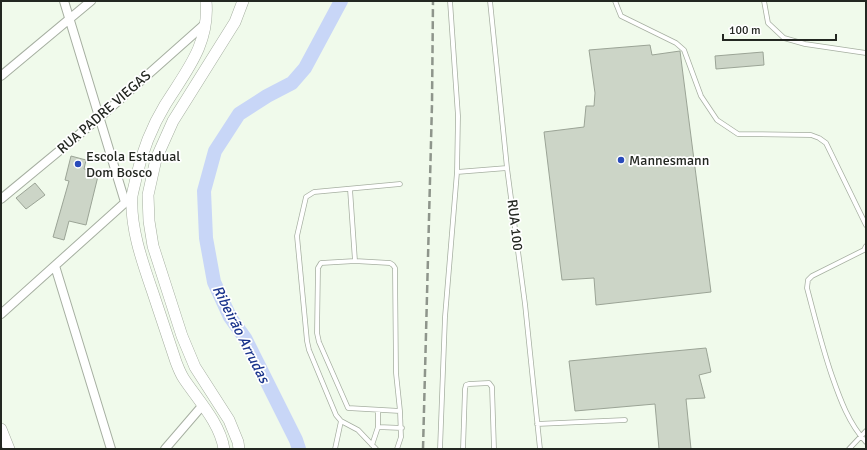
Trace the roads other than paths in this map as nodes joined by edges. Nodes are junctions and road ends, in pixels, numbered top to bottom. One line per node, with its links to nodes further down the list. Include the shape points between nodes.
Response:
1 (64, 1): 9 (street)
2 (91, 1): 9 (street)
3 (206, 1): 10 (main road)
4 (243, 1): 38 (main road, via 234,22 173,121 156,159 148,194 149,221 154,246 182,336 195,367 229,420)
5 (450, 1): 15 (lane, via 458,116)
6 (490, 1): 14 (lane, RUA 100)
7 (615, 1): 20 (lane, via 621,16 676,43 684,50 701,96 717,120 738,134 811,135 826,143)
8 (764, 1): 11 (lane, via 768,23 784,38 804,44)
9 (69, 20): 12 (street); 13 (street)
10 (206, 23): 13 (street, RUA PADRE VIEGAS); 19 (main road, via 198,52 151,132 141,156)
11 (866, 53)
12 (1, 76)
13 (99, 118): 18 (street, RUA PADRE VIEGAS); 19 (street)
14 (507, 168): 15 (lane); 30 (lane, RUA 100, via 526,312)
15 (457, 172): 46 (lane, via 445,317)
16 (400, 184): 17 (lane)
17 (350, 189): 22 (lane); 29 (lane, via 314,192 306,197 298,236 309,350 336,415)
18 (1, 198)
19 (129, 199): 23 (street); 25 (main road, via 138,249 176,362)
20 (866, 225)
21 (866, 246): 35 (lane, via 864,250 812,276 808,280 807,288 838,394)
22 (355, 261): 26 (lane, via 321,263 318,268 317,333 348,408); 27 (lane, via 390,264 395,268 396,373)
23 (55, 266): 24 (street); 40 (street)
24 (1, 314)
25 (202, 406): 41 (street); 42 (main road, via 221,437)
26 (378, 410): 27 (lane); 31 (lane)
27 (400, 411): 32 (lane)
28 (625, 420): 30 (lane)
29 (341, 421): 37 (lane, via 358,430); 43 (lane)
30 (537, 424): 49 (lane, RUA 100)
31 (378, 427): 32 (lane); 37 (lane)
32 (402, 428): 45 (lane)
33 (1, 429): 39 (main road)
34 (866, 431): 35 (lane)
35 (860, 436): 36 (lane); 50 (lane)
36 (866, 442)
37 (372, 445): 44 (lane)
38 (240, 447)
39 (9, 449)
40 (111, 449)
41 (165, 449)
42 (224, 449)
43 (335, 449)
44 (376, 449)
45 (398, 449)
46 (440, 449)
47 (463, 449): 48 (lane, via 466,385 489,383 492,387)
48 (494, 449)
49 (540, 449)
50 (849, 449)

